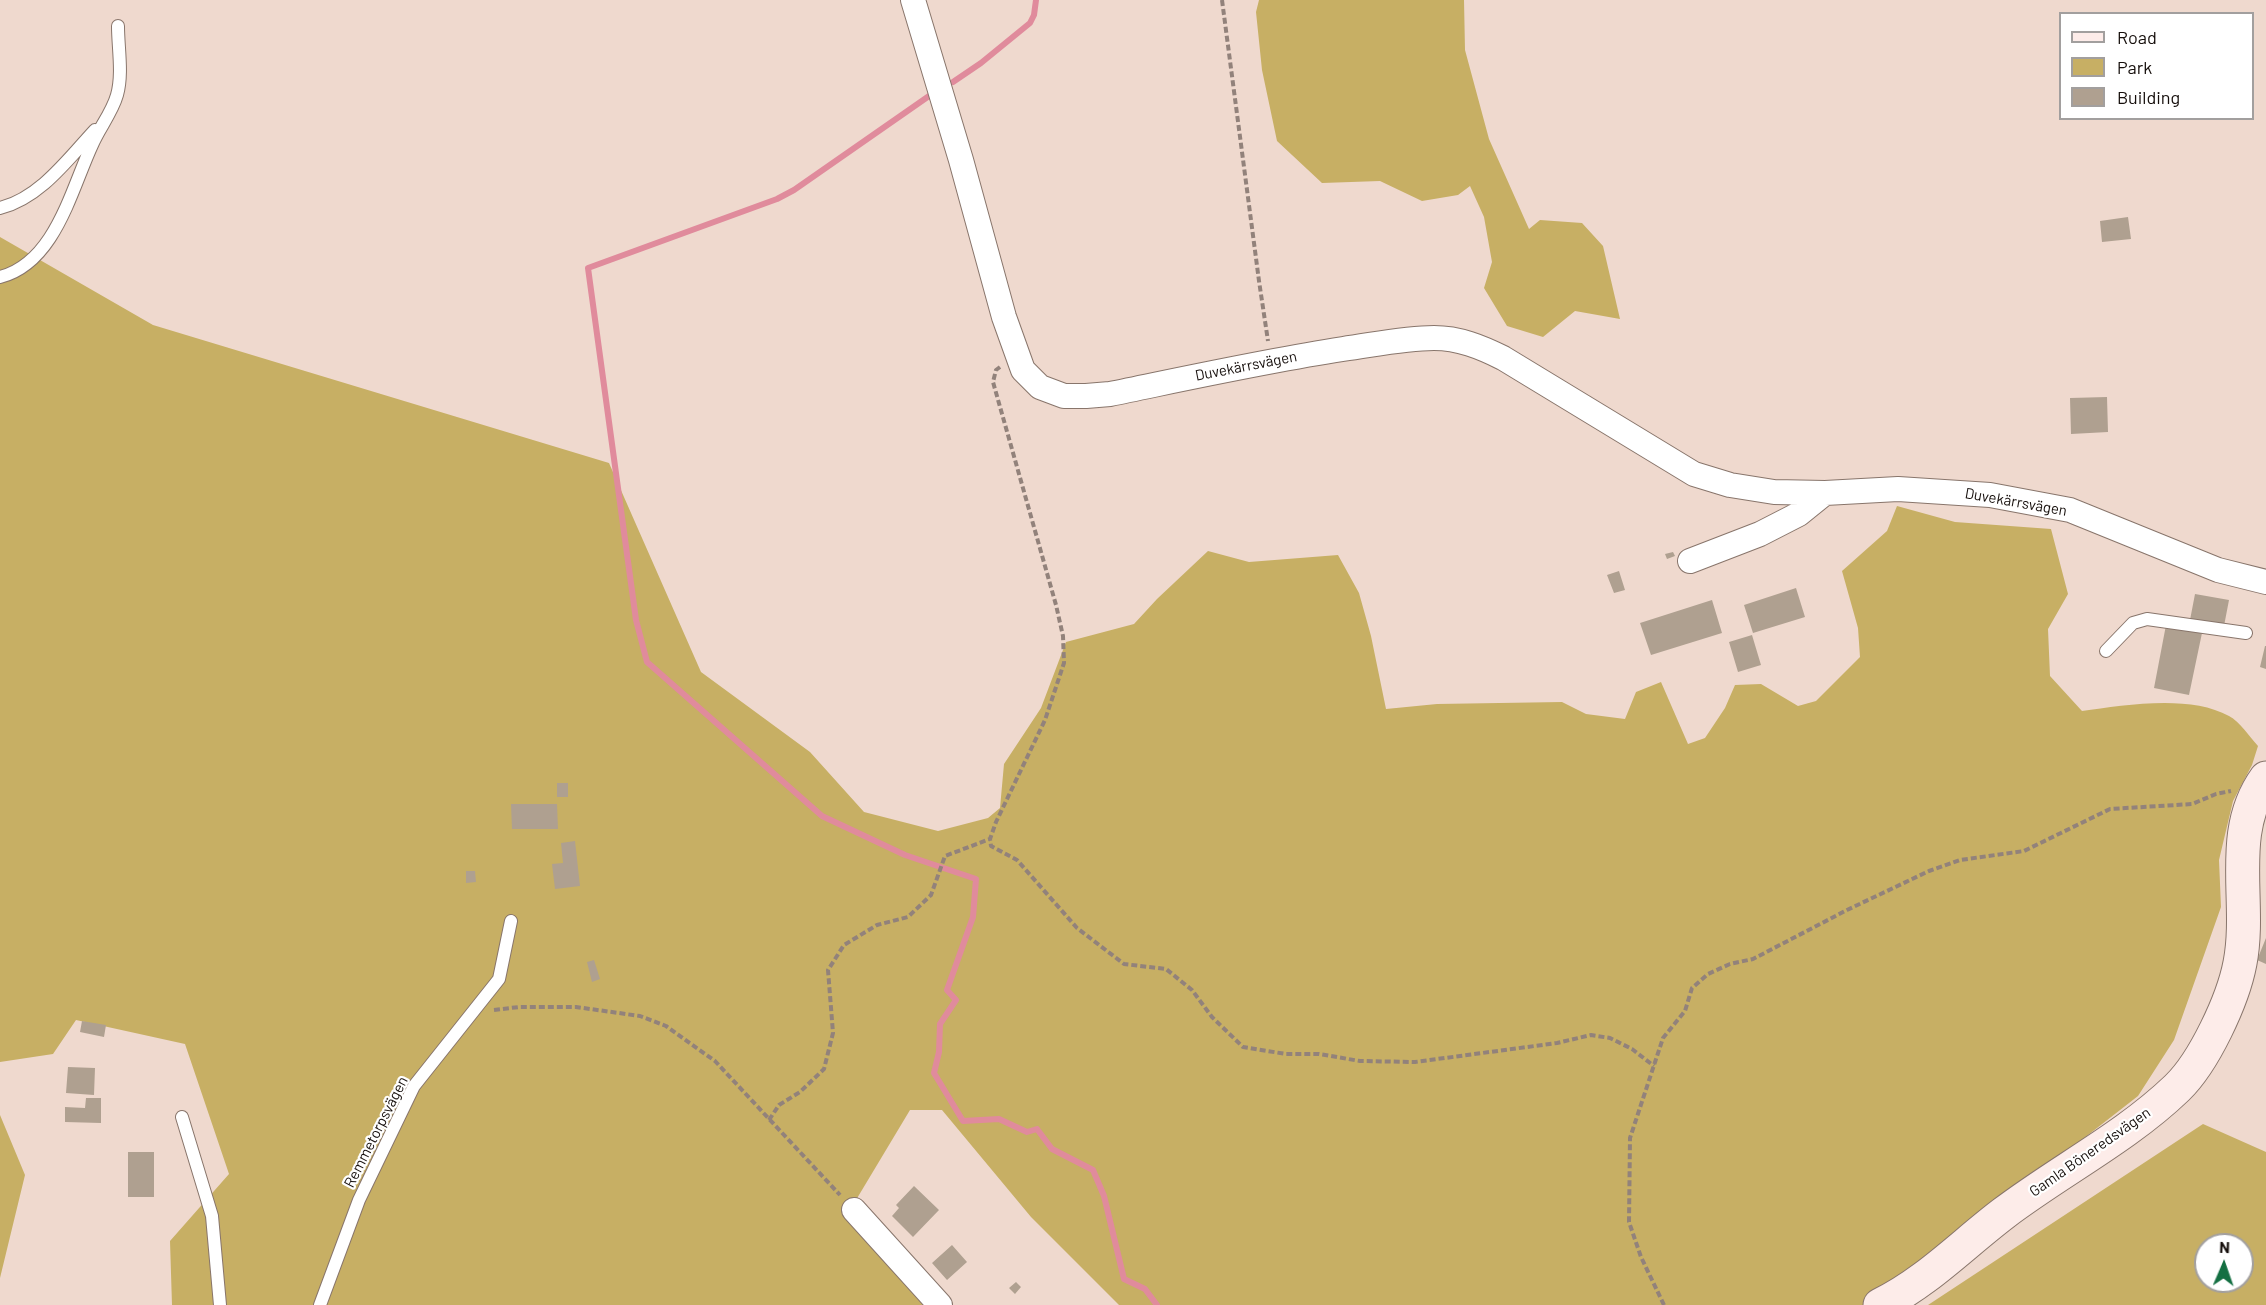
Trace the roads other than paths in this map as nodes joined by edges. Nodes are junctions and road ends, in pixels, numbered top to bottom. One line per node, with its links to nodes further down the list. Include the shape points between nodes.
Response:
1 (913, 0): 6 (street, Duvekärrsvägen, via 1004,317 1023,370 1040,387 1065,396 1086,396 1272,361 1434,338 1477,345 1503,358 1694,474 1774,492)
2 (118, 26): 3 (lane, via 119,86)
3 (106, 118): 4 (lane, via 52,176 28,196); 5 (lane, via 57,229 27,262)
4 (0, 208)
5 (0, 277)
6 (1825, 493): 7 (street, via 1799,514 1760,534); 8 (street, Duvekärrsvägen, via 1948,491 2070,510 2218,570)
7 (1690, 561)
8 (2266, 582)
9 (2246, 633): 10 (lane, via 2147,619 2133,623)
10 (2106, 651)
11 (2261, 786): 18 (street, Gamla Böneredsvägen, via 2244,828 2240,964 2218,1025 2196,1064 2142,1118 2043,1184 1922,1280)
12 (511, 921): 16 (lane, Remmetorpsvägen, via 499,979 414,1086 359,1200)
13 (182, 1117): 15 (lane, via 212,1216)
14 (854, 1210): 17 (street)
15 (220, 1305)
16 (320, 1305)
17 (940, 1305)
18 (1881, 1305)

